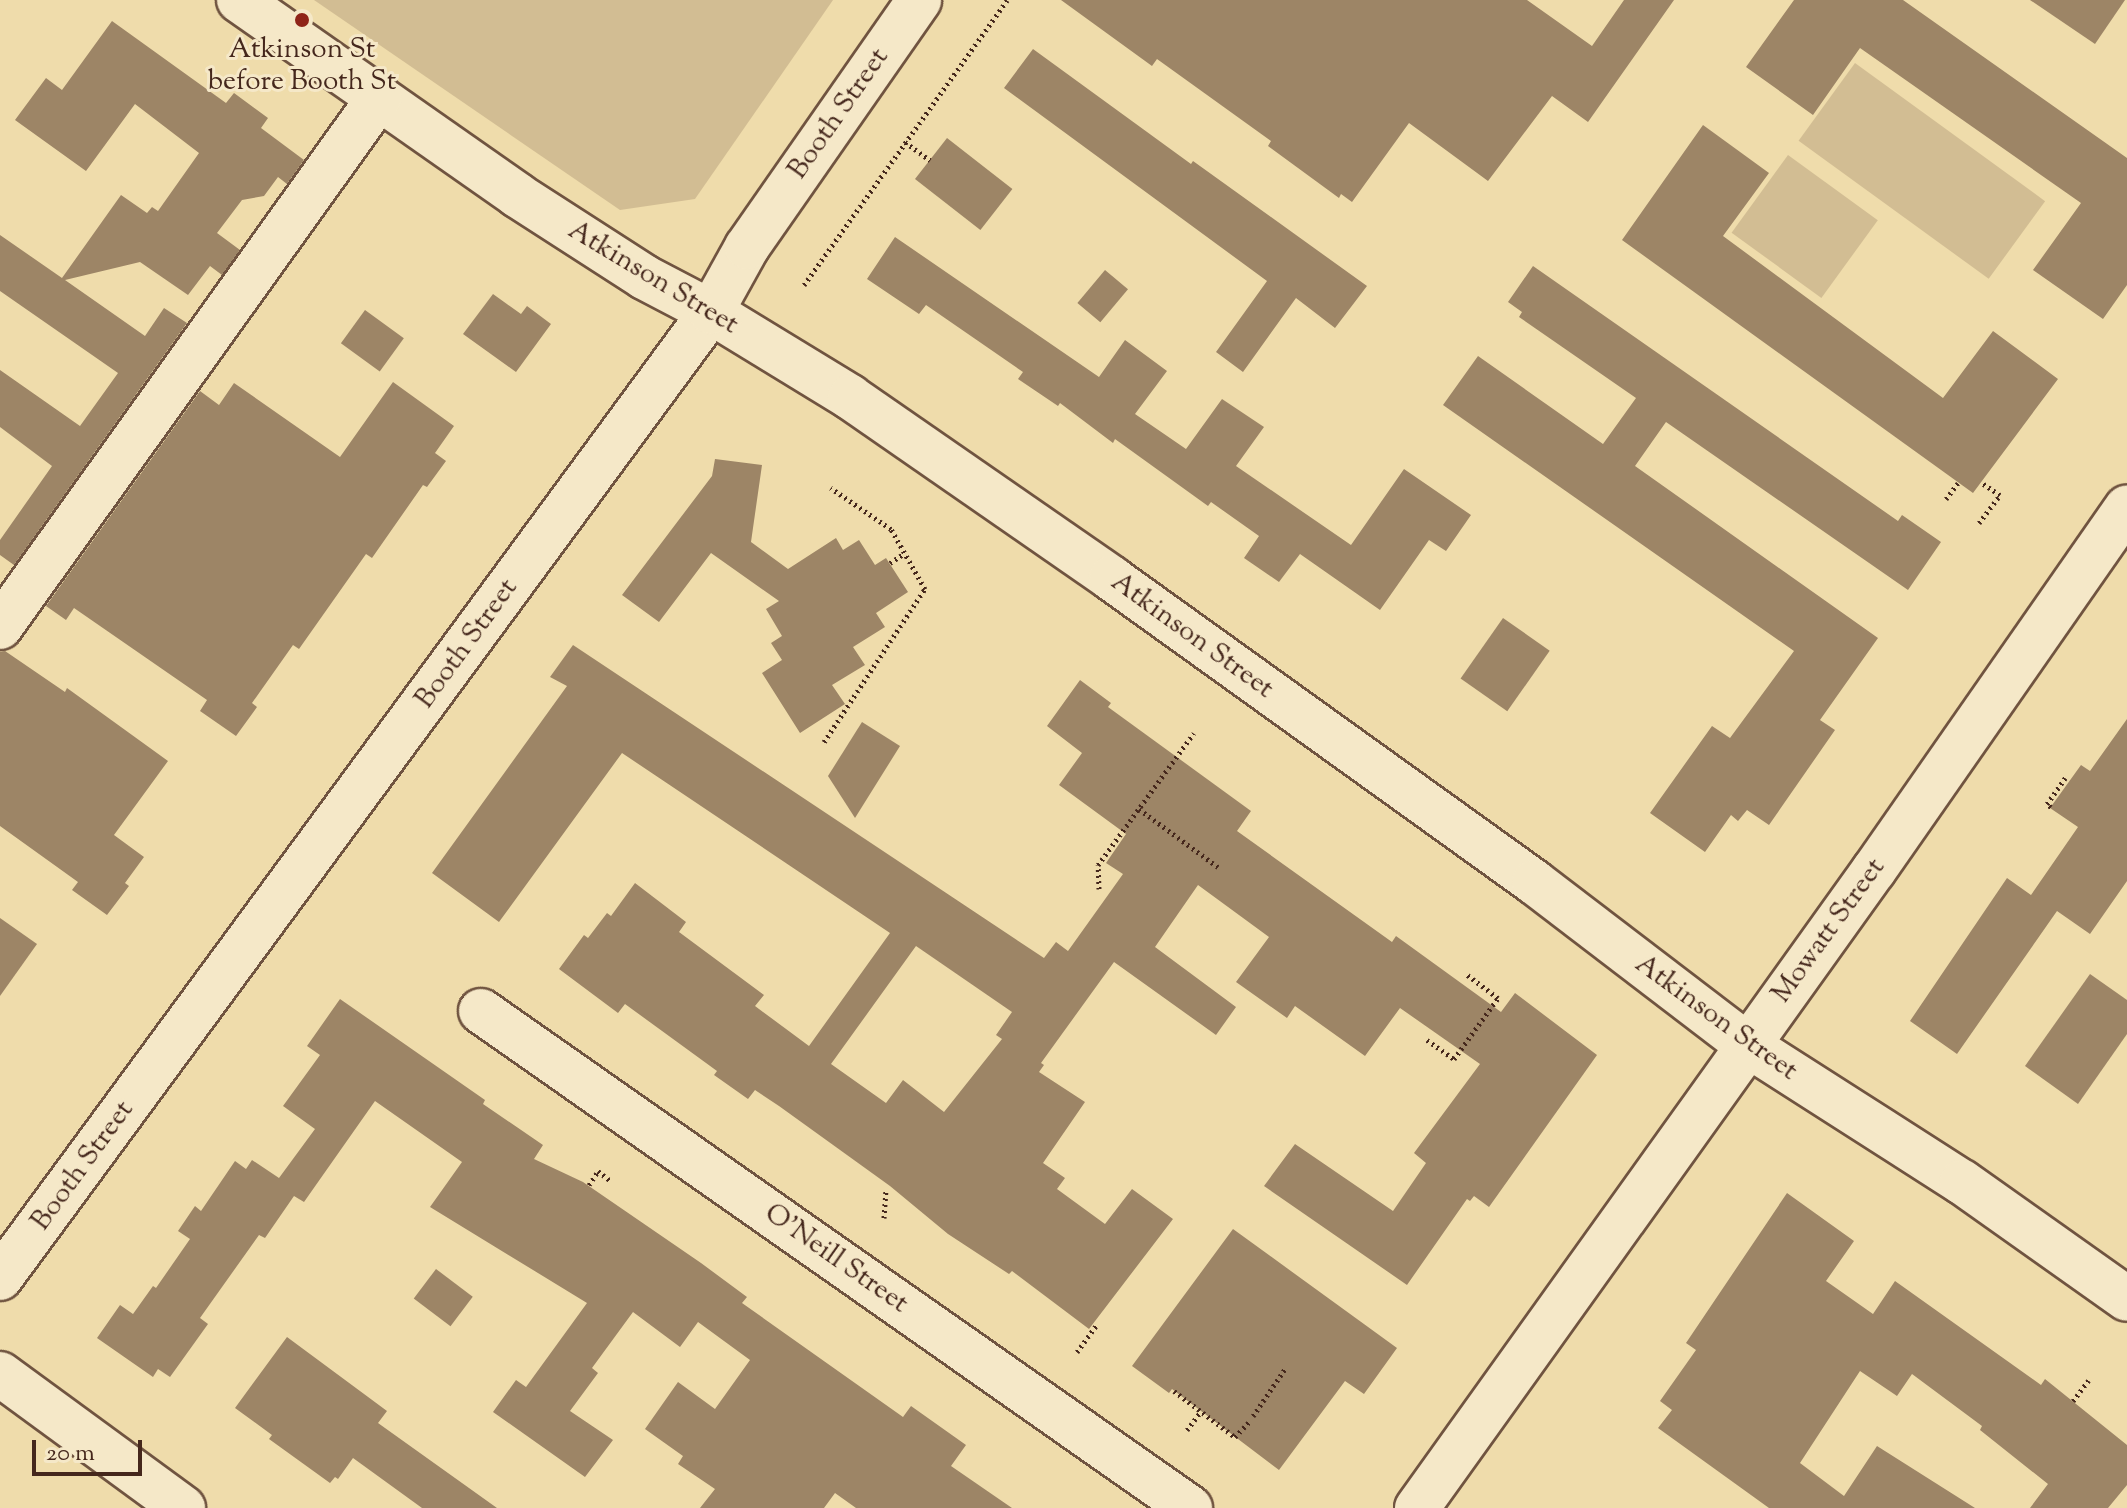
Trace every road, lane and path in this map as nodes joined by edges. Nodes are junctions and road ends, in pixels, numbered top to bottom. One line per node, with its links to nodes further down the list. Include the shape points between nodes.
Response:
1 (239, 0): 4 (street, Atkinson Street)
2 (919, 0): 8 (street, Booth Street, via 747,247)
3 (1007, 0): 5 (path)
4 (379, 98): 8 (street, Atkinson Street, via 517,195); 17 (street)
5 (905, 142): 6 (path); 7 (path)
6 (930, 160)
7 (804, 285)
8 (711, 312): 28 (street, Atkinson Street, via 850,397 1111,578 1534,882); 33 (street, Booth Street)
9 (1981, 482): 14 (path, via 2000,495)
10 (1958, 483): 12 (path)
11 (831, 488): 15 (path, via 891,529)
12 (1946, 499)
13 (2127, 508): 28 (street, Mowatt Street)
14 (1979, 523)
15 (905, 553): 16 (path); 19 (path, via 925,589)
16 (890, 563)
17 (0, 627)
18 (1194, 733): 22 (path)
19 (824, 742)
20 (2065, 778): 21 (path, via 2047,804)
21 (2051, 807)
22 (1139, 809): 23 (path); 24 (path, via 1098,865)
23 (1218, 867)
24 (1099, 889)
25 (1467, 975): 27 (path, via 1498,998 1454,1059)
26 (481, 1011): 45 (street, O'Neill Street)
27 (1427, 1040)
28 (1746, 1044): 34 (street, Atkinson Street, via 1962,1182); 46 (street, Mowatt Street)
29 (611, 1181): 30 (path, via 598,1171)
30 (589, 1185)
31 (886, 1191): 32 (path)
32 (884, 1218)
33 (0, 1278)
34 (2127, 1299)
35 (1097, 1324): 36 (path)
36 (1077, 1352)
37 (1285, 1369): 42 (path, via 1235,1437)
38 (0, 1374): 44 (street)
39 (2089, 1380): 41 (path)
40 (1174, 1391): 42 (path)
41 (2073, 1401)
42 (1200, 1413): 43 (path)
43 (1187, 1430)
44 (183, 1508)
45 (1190, 1508)
46 (1417, 1508)

